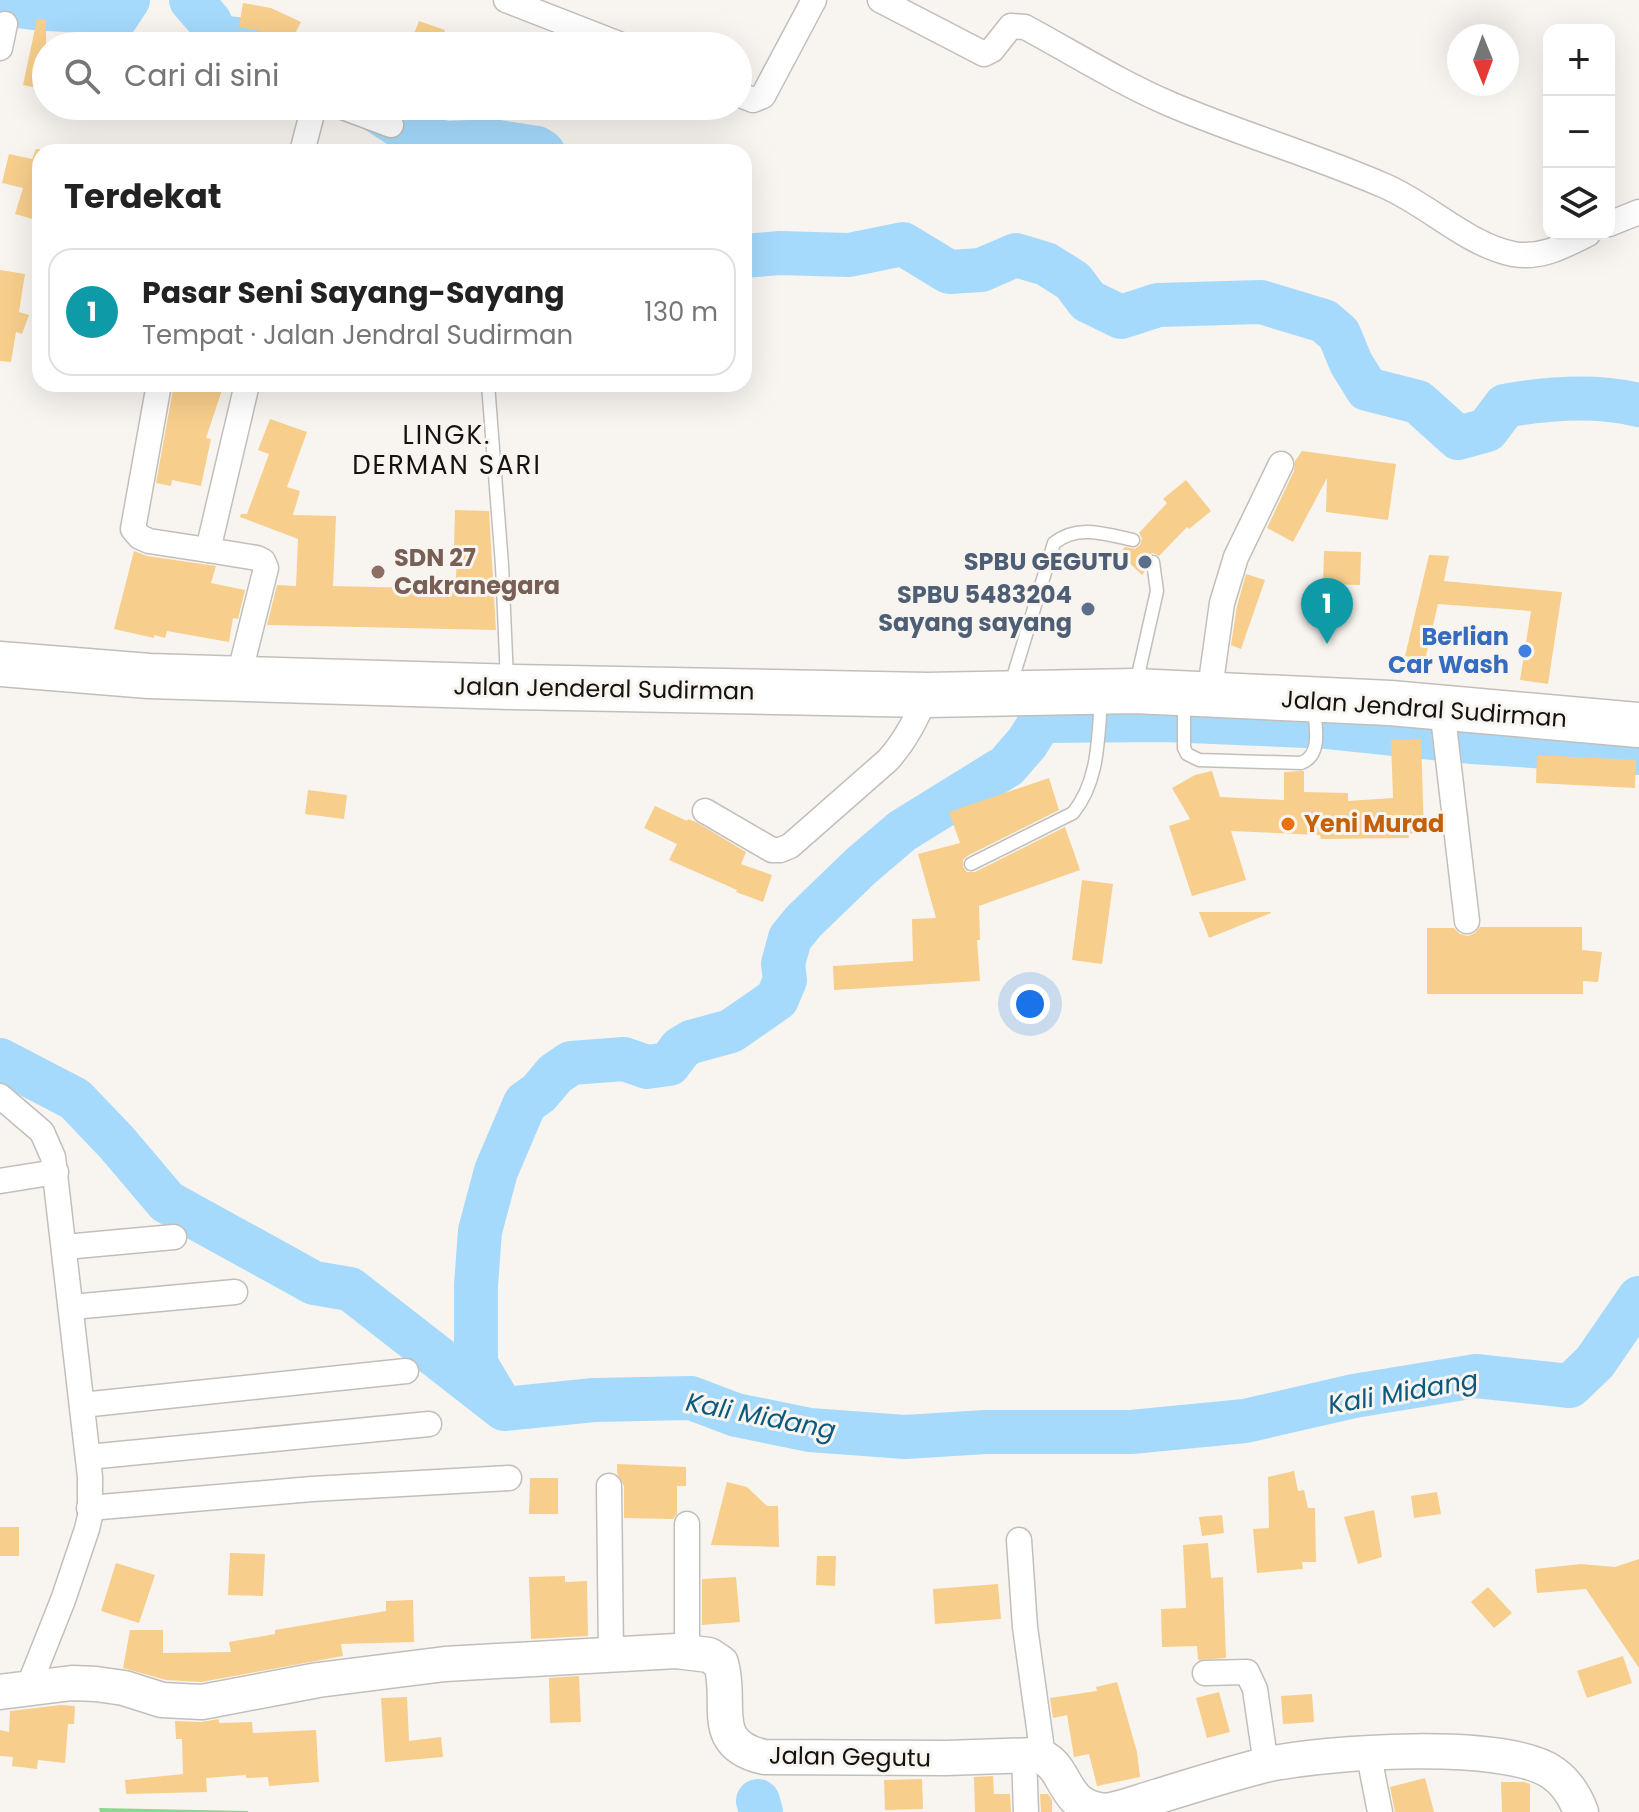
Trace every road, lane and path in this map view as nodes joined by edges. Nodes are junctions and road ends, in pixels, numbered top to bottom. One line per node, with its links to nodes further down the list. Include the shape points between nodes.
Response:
1 (814, 0): 7 (street, via 763,96)
2 (880, 0): 14 (street, via 984,54 1011,26 1025,27 1167,103 1388,187 1492,248 1527,256)
3 (515, 1): 5 (street)
4 (5, 24): 6 (street)
5 (590, 32)
6 (0, 48)
7 (752, 100)
8 (310, 120): 11 (street)
9 (378, 120): 10 (street)
10 (391, 125)
11 (304, 144)
12 (1639, 212): 13 (street)
13 (1615, 222)
14 (1574, 240)
15 (158, 392): 20 (street, via 133,529 149,541)
16 (245, 392): 20 (street)
17 (489, 392): 24 (lane)
18 (1281, 464): 28 (street, via 1236,557)
19 (1133, 540): 26 (lane, via 1086,531 1066,534 1054,543)
20 (208, 550): 23 (street, via 257,558 266,568)
21 (1153, 562): 27 (lane, via 1157,591)
22 (0, 664): 23 (highway, Jalan Jenderal Sudirman)
23 (238, 680): 24 (highway, Jalan Jenderal Sudirman)
24 (507, 687): 25 (highway, Jalan Jenderal Sudirman)
25 (927, 695): 26 (highway, Jalan Jenderal Sudirman); 32 (street, via 902,745 790,846 772,850)
26 (1008, 695): 27 (highway, Jalan Jenderal Sudirman)
27 (1112, 699): 28 (highway, Jalan Jenderal Sudirman); 33 (lane, via 1098,738 1092,780 1073,813)
28 (1193, 701): 29 (highway, Jalan Jendral Sudirman); 29 (lane, via 1184,742 1187,754 1199,760 1308,760 1316,745)
29 (1314, 709): 31 (highway, Jalan Jendral Sudirman)
30 (1639, 725): 31 (highway, Jalan Jendral Sudirman)
31 (1444, 730): 34 (street)
32 (705, 811)
33 (971, 864)
34 (1467, 921)
35 (6, 1108): 36 (street, via 42,1132)
36 (56, 1172): 37 (street); 39 (street)
37 (0, 1181)
38 (174, 1237): 39 (street)
39 (65, 1247): 41 (street)
40 (235, 1292): 41 (street)
41 (72, 1307): 43 (street)
42 (406, 1371): 43 (street)
43 (82, 1405): 45 (street)
44 (429, 1424): 45 (street)
45 (88, 1457): 48 (street)
46 (509, 1478): 48 (street)
47 (609, 1486): 52 (street)
48 (89, 1508): 54 (street, via 68,1586)
49 (687, 1524): 51 (street)
50 (1019, 1540): 56 (street)
51 (687, 1652): 52 (street, Jalan Gegutu); 56 (street, Jalan Gegutu, via 721,1663 728,1736 746,1753 827,1758)
52 (611, 1654): 54 (street, Jalan Gegutu, via 367,1673 202,1702 162,1700 96,1684)
53 (1205, 1673): 57 (street, via 1247,1672 1255,1689)
54 (14, 1690)
55 (1368, 1751): 57 (street); 60 (street); 61 (street, via 1522,1759 1560,1779)
56 (1034, 1756): 58 (street); 59 (street)
57 (1266, 1765): 58 (street, via 1122,1809)
58 (1084, 1810)
59 (1026, 1812)
60 (1380, 1812)
61 (1581, 1812)

